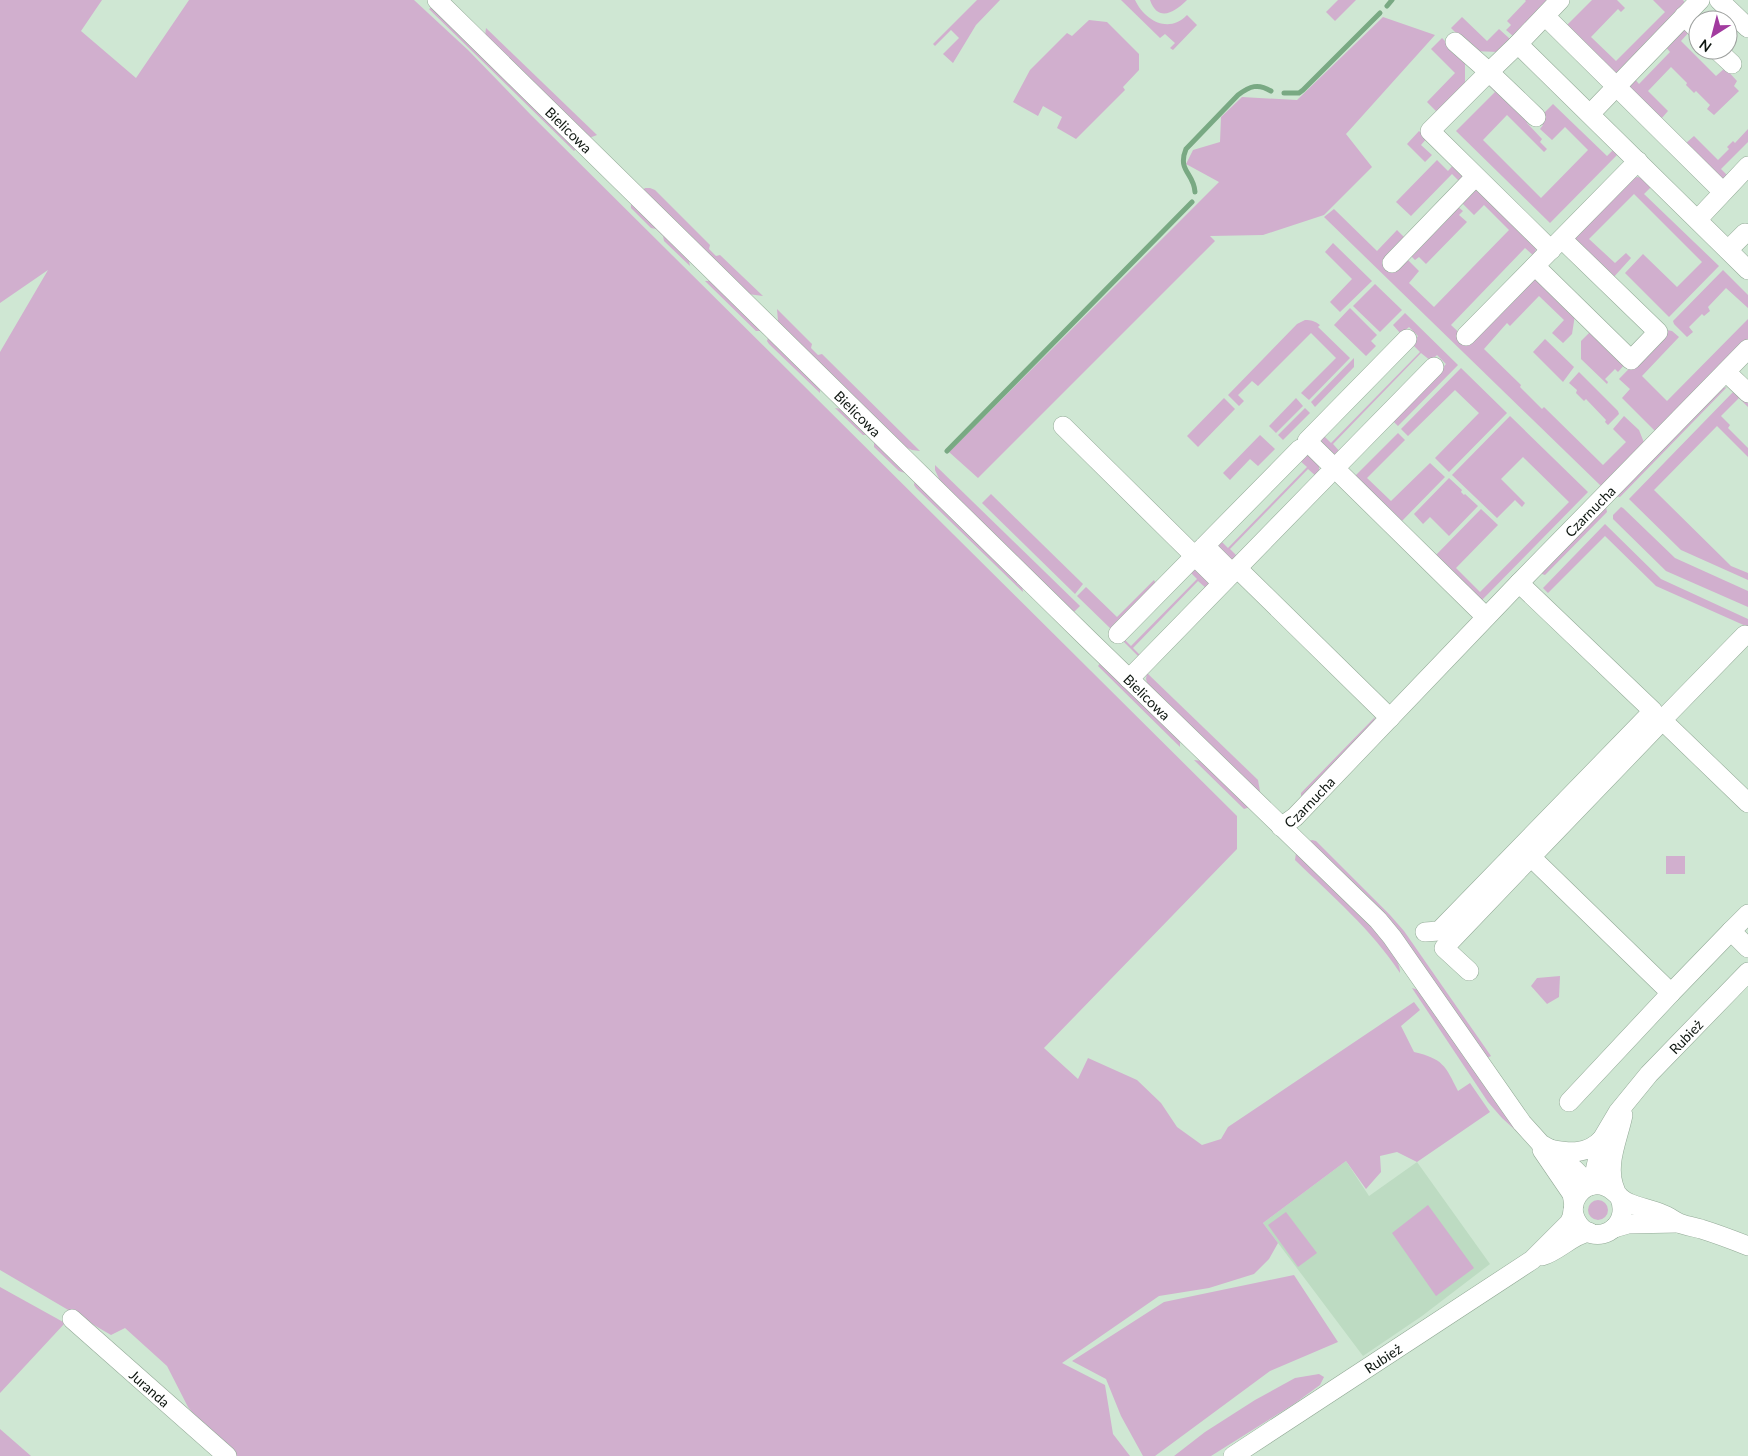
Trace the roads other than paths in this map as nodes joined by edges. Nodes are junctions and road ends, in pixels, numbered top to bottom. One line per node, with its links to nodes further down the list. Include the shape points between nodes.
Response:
1 (436, 0): 43 (street, Bielicowa)
2 (1560, 0): 5 (street)
3 (1700, 0): 6 (street)
4 (1719, 0): 8 (street)
5 (1545, 16): 10 (street); 14 (street)
6 (1684, 16): 7 (street); 14 (street)
7 (1688, 20)
8 (1748, 28)
9 (1455, 42): 13 (street)
10 (1518, 44): 13 (street); 15 (street)
11 (1728, 60): 12 (street)
12 (1732, 64)
13 (1489, 72): 16 (street); 19 (street, via 1430,131)
14 (1616, 86): 15 (street); 20 (street)
15 (1590, 114): 17 (street)
16 (1536, 117)
17 (1638, 161): 21 (street); 23 (street)
18 (1748, 166): 20 (street)
19 (1475, 176): 23 (street); 25 (street)
20 (1723, 192): 21 (street)
21 (1698, 219): 24 (street)
22 (1745, 233): 24 (street)
23 (1556, 245): 26 (street); 26 (street, via 1658,332 1631,360)
24 (1728, 250): 27 (street)
25 (1392, 263)
26 (1535, 266): 28 (street)
27 (1748, 270)
28 (1466, 336)
29 (1407, 339): 36 (street, via 1307,442)
30 (1748, 349): 32 (street, Czarnucha)
31 (1434, 367): 36 (street)
32 (1726, 372): 33 (street); 39 (street, Czarnucha)
33 (1748, 393)
34 (1063, 426): 37 (street)
35 (1300, 449): 37 (street)
36 (1330, 472): 38 (street); 40 (street)
37 (1200, 551): 38 (street); 41 (street, via 1162,581)
38 (1230, 574): 43 (street); 44 (street)
39 (1519, 583): 40 (street, Czarnucha); 51 (street, via 1652,712 1439,931)
40 (1486, 618): 44 (street, Czarnucha)
41 (1118, 634)
42 (1745, 635): 45 (street)
43 (1129, 679): 47 (street, Bielicowa)
44 (1390, 718): 47 (street, Czarnucha)
45 (1662, 720): 46 (street); 48 (street)
46 (1748, 802)
47 (1281, 827): 59 (street, Czarnucha, via 1378,920 1513,1112)
48 (1531, 858): 53 (street, via 1444,948); 55 (street)
49 (1748, 914): 50 (street)
50 (1731, 931): 52 (street); 55 (street)
51 (1425, 932)
52 (1748, 948)
53 (1468, 971)
54 (1748, 972): 57 (street, Rubież)
55 (1671, 993): 56 (street)
56 (1569, 1102)
57 (1625, 1103): 58 (street, Rubież); 61 (street, Rubież, via 1612,1158 1612,1183)
58 (1602, 1139): 59 (street, via 1583,1151 1566,1152); 60 (street, Rubież)
59 (1546, 1147): 60 (street, Czarnucha); 62 (street, Czarnucha, via 1544,1154 1572,1194)
60 (1591, 1186): 61 (street, via 1602,1185); 62 (street, via 1578,1195)
61 (1617, 1194): 63 (street, via 1627,1202 1662,1213); 64 (street, via 1623,1205)
62 (1573, 1208): 65 (street, via 1576,1221); 67 (street, Rubież, via 1569,1223)
63 (1678, 1223): 64 (street, via 1628,1224); 66 (street)
64 (1614, 1228): 65 (street, via 1602,1234)
65 (1589, 1232): 67 (street, Rubież, via 1550,1254)
66 (1747, 1242)
67 (1532, 1260): 70 (street, Rubież)
68 (72, 1319): 69 (street, Juranda)
69 (227, 1456)
70 (1233, 1456)

